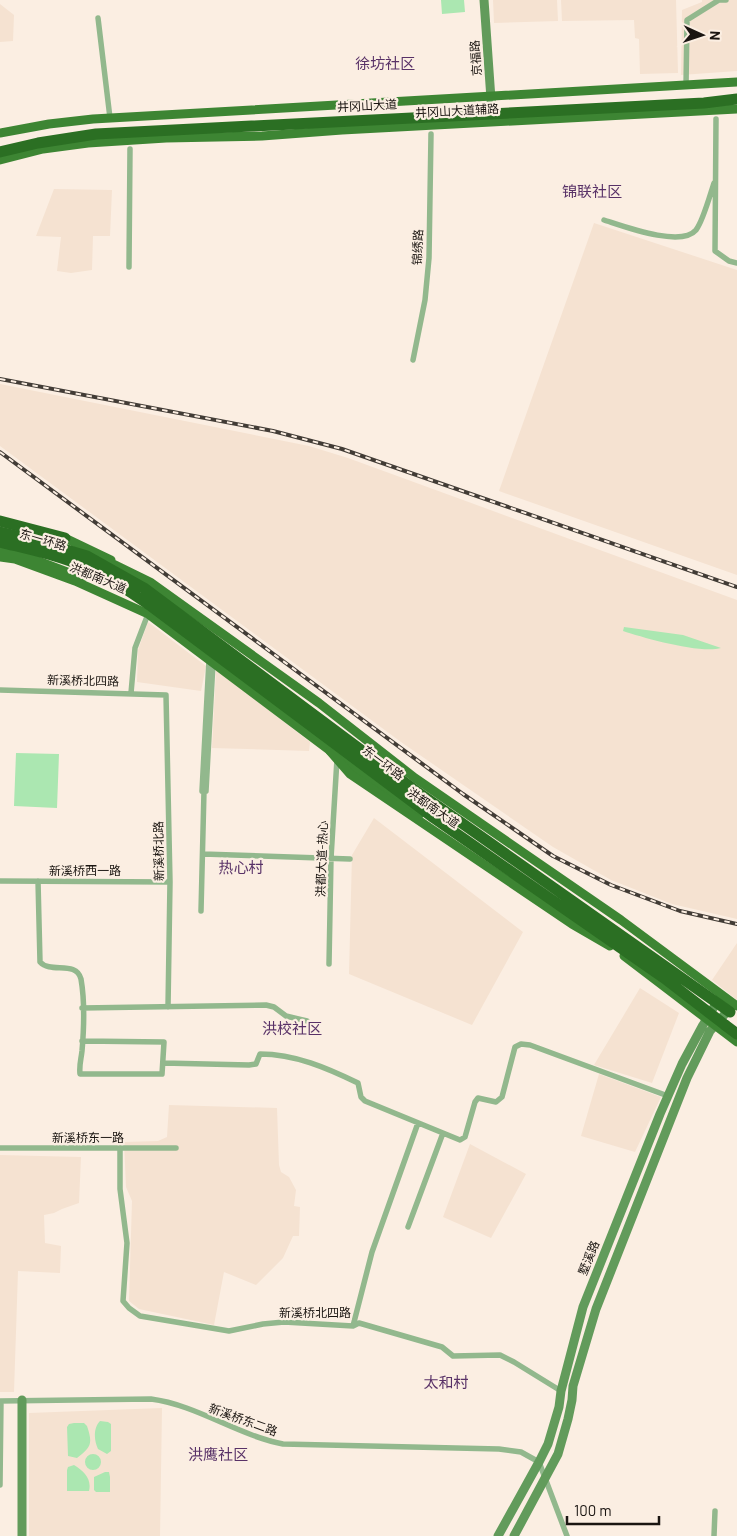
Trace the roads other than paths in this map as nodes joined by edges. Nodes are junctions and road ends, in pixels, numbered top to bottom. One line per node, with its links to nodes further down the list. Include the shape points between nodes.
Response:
1 (484, 0): 8 (street, 京福路)
2 (726, 0): 5 (street, via 719,0 687,20)
3 (98, 18): 10 (street)
4 (737, 82): 5 (main road, 井冈山大道辅路)
5 (686, 86): 8 (main road, 井冈山大道辅路)
6 (737, 94): 8 (highway, 井冈山大道)
7 (737, 99): 8 (highway, 井冈山大道)
8 (492, 106): 10 (main road, 井冈山大道辅路, via 402,101); 14 (highway, 井冈山大道, via 96,128 40,135); 16 (highway, 井冈山大道, via 96,134)
9 (737, 109): 17 (main road, 井冈山大道辅路, via 262,136 88,142)
10 (110, 118): 12 (main road, 井冈山大道辅路)
11 (716, 118): 18 (street)
12 (0, 133)
13 (431, 134): 22 (street, 锦绣路, via 429,258 425,300)
14 (0, 145)
15 (130, 149): 21 (street)
16 (0, 152)
17 (0, 160)
18 (715, 179): 19 (street, via 698,228 692,234 678,237 649,235); 20 (street, via 715,251)
19 (604, 220)
20 (737, 263)
21 (129, 267)
22 (413, 360)
23 (0, 521): 25 (highway)
24 (0, 532): 29 (main road, 洪都南大道, via 24,535 101,558); 49 (highway, 东一环路, bridge, via 86,556 144,588 412,788)
25 (65, 538): 29 (main road)
26 (0, 542): 44 (highway, 东一环路, bridge, via 86,567 151,606 434,818)
27 (0, 550): 30 (main road, via 55,566 108,588)
28 (0, 557): 30 (main road, 洪都南大道, via 15,559 75,581)
29 (150, 582): 45 (main road, 洪都南大道, via 319,703 415,778 621,920)
30 (145, 612): 31 (main road, 洪都南大道); 33 (street, via 135,648)
31 (211, 662): 35 (main road, 洪都南大道); 36 (street, via 202,791)
32 (0, 690): 33 (street, 新溪桥北四路)
33 (132, 693): 34 (street, 新溪桥北四路)
34 (166, 695): 41 (street, 新溪桥北路)
35 (333, 753): 37 (street, 洪都大道-热心); 44 (main road, bridge, via 350,774 572,924); 50 (main road, 洪都南大道, via 592,932)
36 (202, 854): 37 (street); 42 (street)
37 (332, 858): 38 (street); 43 (street, 洪都大道-热心)
38 (350, 859)
39 (0, 881): 40 (street, 新溪桥西一路)
40 (38, 881): 41 (street, 新溪桥西一路); 48 (street, via 40,960 45,967 69,968 80,975)
41 (170, 882): 47 (street, 新溪桥北路)
42 (201, 911)
43 (329, 964)
44 (664, 978): 53 (highway, 东一环路, bridge)
45 (721, 995): 46 (main road, 洪都南大道); 50 (street, 墅溪路)
46 (736, 1005): 52 (street, 墅溪路)
47 (168, 1007): 48 (street); 51 (street, via 266,1005 286,1016)
48 (82, 1008): 54 (street)
49 (737, 1016)
50 (706, 1020): 52 (main road, 洪都南大道); 57 (street, 墅溪路)
51 (307, 1021)
52 (715, 1026): 55 (main road, 洪都南大道); 69 (street, 墅溪路, via 687,1078 596,1310 573,1386 558,1454)
53 (737, 1034)
54 (82, 1041): 56 (street, via 164,1042); 56 (street, via 80,1074 162,1074)
55 (737, 1042)
56 (163, 1063): 58 (street, via 249,1065 256,1064 260,1054 291,1057 358,1083 365,1101)
57 (668, 1096): 59 (street, via 521,1044 515,1047 502,1097 496,1102 478,1098 463,1139); 65 (street, 墅溪路, via 584,1307)
58 (418, 1123): 59 (street); 64 (street, via 372,1252)
59 (443, 1133): 63 (street)
60 (0, 1148): 62 (street, 新溪桥东一路)
61 (176, 1148): 62 (street, 新溪桥东一路)
62 (120, 1149): 64 (street, 新溪桥北四路, via 120,1189 127,1243 123,1301 129,1308 140,1316 229,1331 284,1322)
63 (408, 1227)
64 (353, 1326): 65 (street, 新溪桥北四路, via 359,1323 442,1348 453,1356 500,1355)
65 (561, 1391): 68 (street, 墅溪路, via 554,1426)
66 (22, 1400): 67 (street, 新溪桥东二路); 68 (street, 新溪桥东二路, via 151,1399 170,1402 283,1444 499,1449 521,1452); 72 (street)
67 (1, 1401): 70 (street)
68 (540, 1462): 69 (street); 73 (street, 墅溪路)
69 (546, 1479): 74 (street, 墅溪路); 75 (street)
70 (0, 1485)
71 (715, 1511): 76 (street)
72 (22, 1536)
73 (498, 1536)
74 (514, 1536)
75 (567, 1536)
76 (714, 1536)

